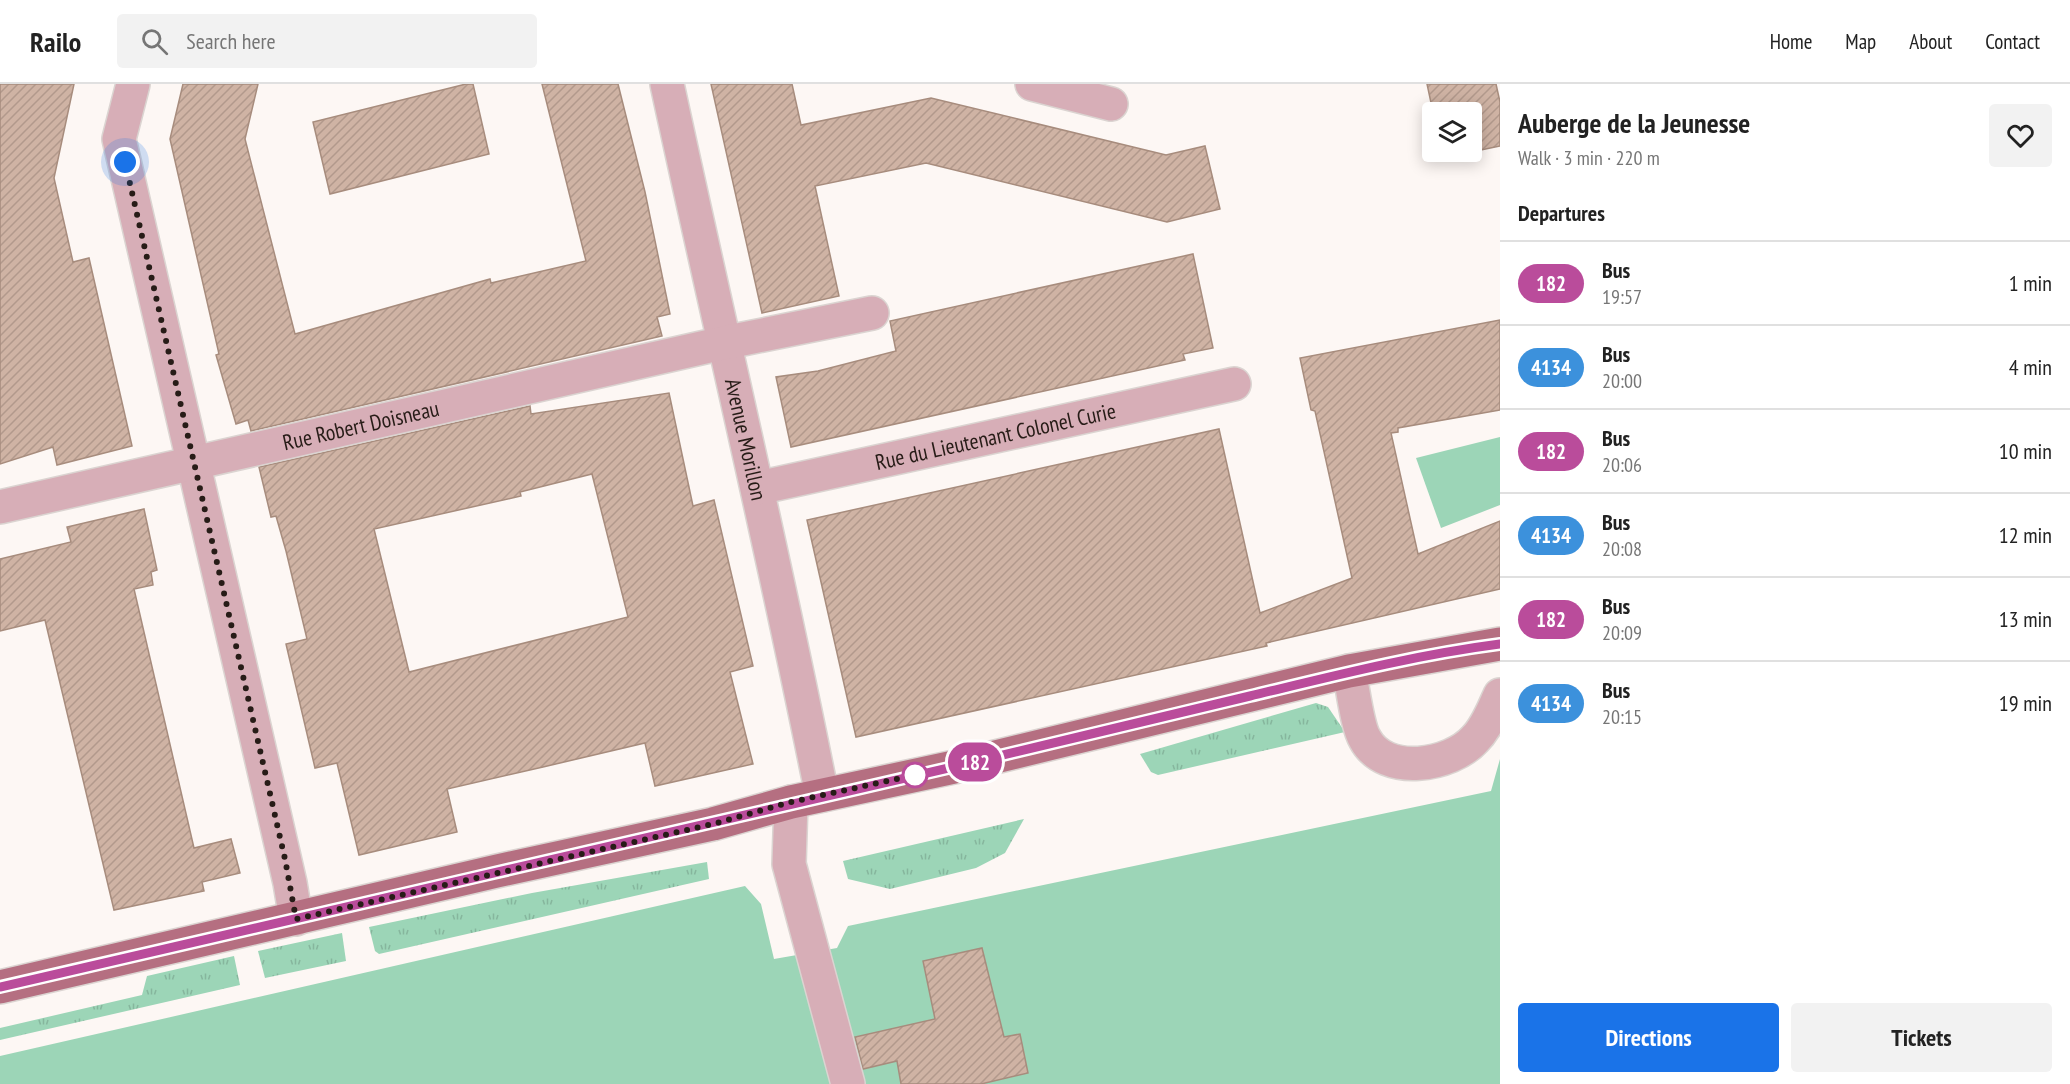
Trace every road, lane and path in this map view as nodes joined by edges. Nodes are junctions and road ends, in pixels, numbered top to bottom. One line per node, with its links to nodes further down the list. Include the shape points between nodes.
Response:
1 (133, 84): 8 (street, via 119,139)
2 (667, 84): 6 (street, Avenue Morillon)
3 (1032, 84): 4 (street)
4 (1111, 104)
5 (872, 313): 6 (street, Rue Robert Doisneau)
6 (723, 343): 8 (street, Rue Robert Doisneau); 9 (street, Avenue Morillon)
7 (1234, 384): 9 (street, Rue du Lieutenant Colonel Curie)
8 (194, 464): 10 (street, Rue Robert Doisneau); 15 (street)
9 (758, 488): 14 (street, Avenue Morillon)
10 (0, 507)
11 (1500, 644): 12 (main road)
12 (1349, 671): 13 (street, via 1365,740 1382,756 1404,763 1429,765 1452,756 1475,740); 14 (main road)
13 (1500, 695)
14 (806, 799): 15 (main road, via 713,824); 17 (street, Avenue Morillon, via 789,864)
15 (296, 919): 16 (main road)
16 (0, 987)
17 (848, 1084)

